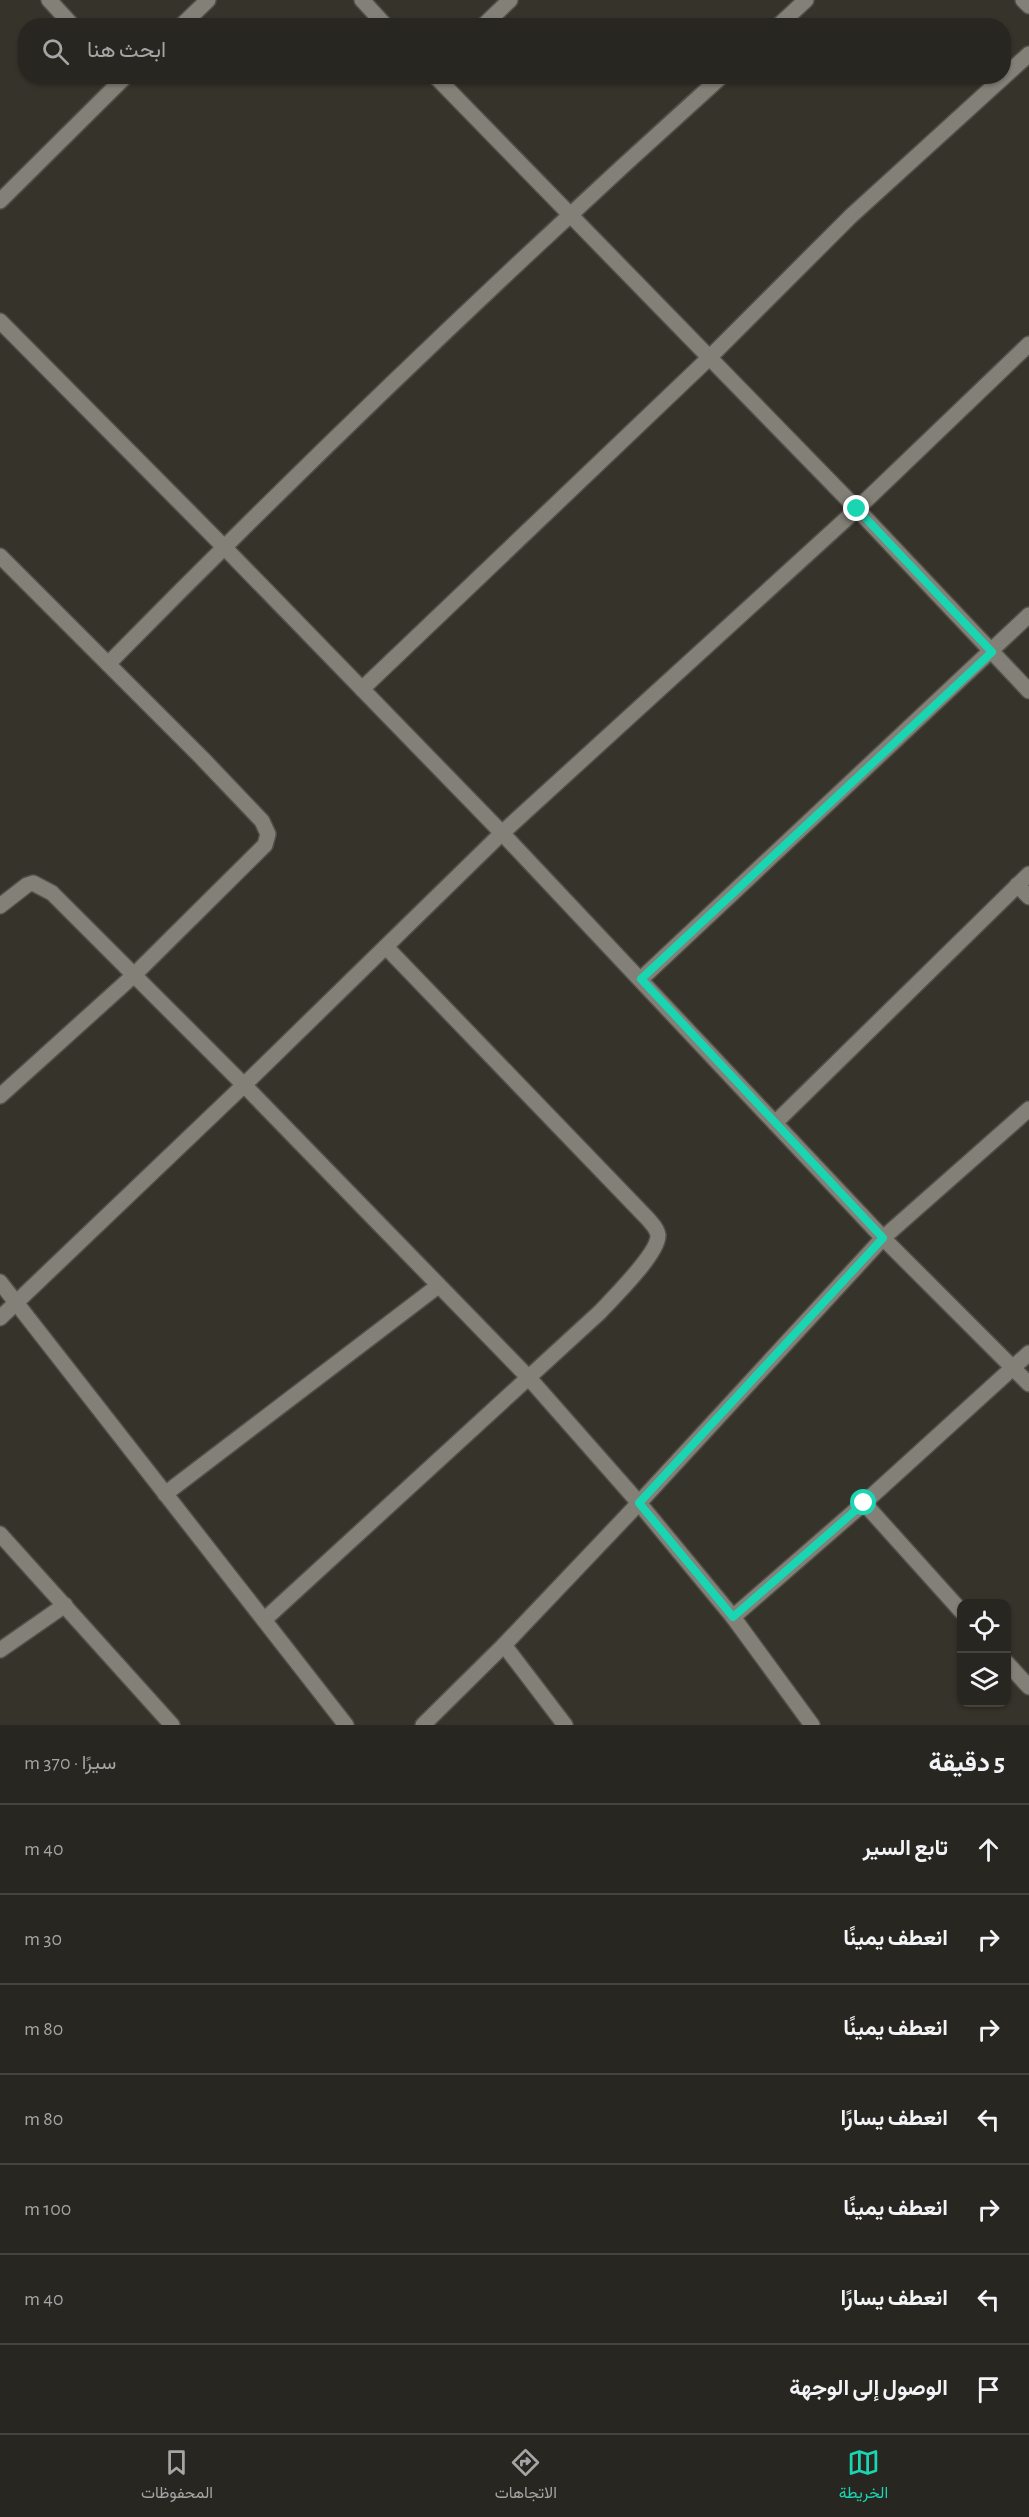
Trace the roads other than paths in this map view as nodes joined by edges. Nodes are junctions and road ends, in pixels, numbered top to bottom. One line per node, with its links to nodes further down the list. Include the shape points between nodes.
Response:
1 (49, 0): 8 (street)
2 (208, 0): 9 (street)
3 (362, 0): 10 (street)
4 (510, 0): 11 (street)
5 (806, 0): 12 (street)
6 (1023, 0): 7 (street)
7 (1029, 6)
8 (66, 18)
9 (189, 18)
10 (379, 18)
11 (491, 18)
12 (787, 18)
13 (1029, 54): 14 (street)
14 (1011, 70)
15 (117, 84): 19 (street)
16 (443, 84): 20 (street)
17 (713, 84): 20 (street)
18 (996, 84): 23 (street, via 851,216)
19 (0, 201)
20 (568, 215): 23 (street); 25 (street)
21 (0, 321): 25 (street)
22 (1029, 344): 24 (street)
23 (709, 358): 24 (street); 30 (street)
24 (857, 509): 28 (street); 32 (street)
25 (224, 546): 29 (street); 30 (street)
26 (0, 556): 29 (street)
27 (1029, 615): 28 (street)
28 (992, 652): 31 (street); 39 (street)
29 (108, 664): 38 (street, via 248,806 268,834 265,845)
30 (362, 689): 32 (street)
31 (1029, 691)
32 (502, 833): 37 (street); 39 (street)
33 (1029, 874): 34 (street)
34 (1017, 885): 35 (street); 43 (street)
35 (1029, 897)
36 (0, 906): 38 (street, via 27,885 43,886)
37 (386, 947): 40 (street); 51 (street, via 656,1227 656,1243 627,1283)
38 (133, 976): 40 (street); 41 (street)
39 (641, 979): 43 (street)
40 (244, 1085): 46 (street); 47 (street)
41 (0, 1096)
42 (1029, 1109): 44 (street)
43 (775, 1122): 44 (street)
44 (883, 1238): 50 (street); 54 (street)
45 (0, 1282): 47 (street)
46 (438, 1286): 51 (street); 53 (street)
47 (16, 1303): 48 (street); 53 (street)
48 (0, 1318)
49 (1029, 1353): 50 (street)
50 (1013, 1368): 52 (street); 55 (street)
51 (529, 1378): 54 (street); 60 (street)
52 (1029, 1384)
53 (165, 1494): 60 (street)
54 (639, 1503): 59 (street); 61 (street)
55 (864, 1503): 58 (street); 59 (street)
56 (0, 1534): 57 (street)
57 (65, 1605): 62 (street); 65 (street)
58 (957, 1606)
59 (733, 1617): 69 (street)
60 (264, 1620): 66 (street)
61 (504, 1645): 67 (street); 68 (street)
62 (0, 1650)
63 (1011, 1667): 64 (street)
64 (1029, 1687)
65 (172, 1725)
66 (346, 1725)
67 (423, 1725)
68 (565, 1725)
69 (812, 1725)

